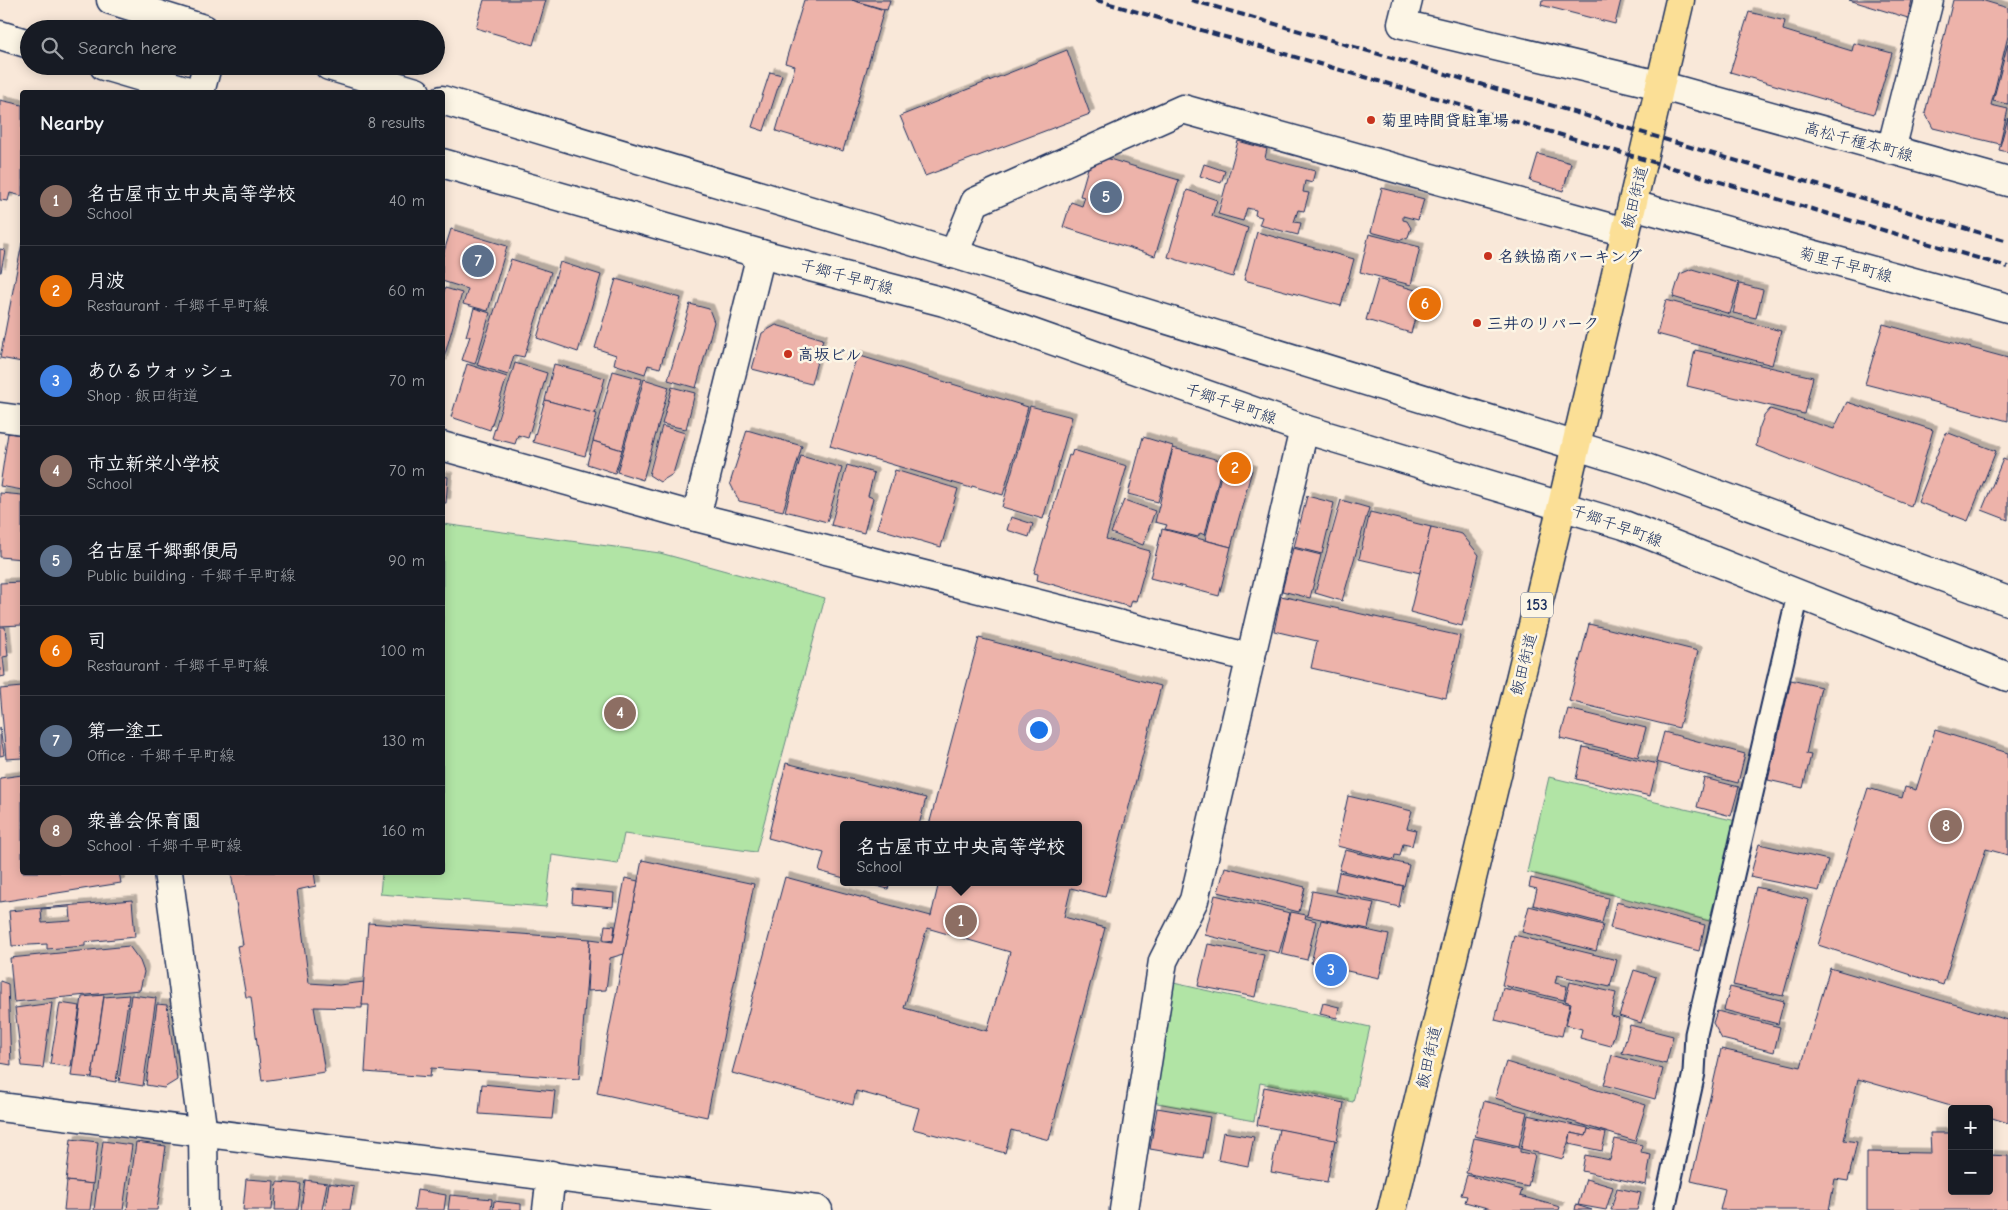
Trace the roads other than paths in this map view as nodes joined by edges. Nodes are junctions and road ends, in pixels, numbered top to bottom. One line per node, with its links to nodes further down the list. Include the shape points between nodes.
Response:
1 (111, 0): 5 (street)
2 (1408, 0): 11 (street, 高松千種本町線, via 1402,24)
3 (1680, 0): 11 (highway, 飯田街道 / 153)
4 (1929, 0): 16 (street)
5 (175, 20)
6 (0, 35): 7 (street)
7 (20, 41)
8 (134, 75): 12 (street)
9 (205, 75): 13 (street)
10 (358, 75): 14 (street)
11 (1659, 85): 16 (street, 高松千種本町線); 19 (highway, 飯田街道 / 153)
12 (185, 90)
13 (201, 90)
14 (409, 90)
15 (445, 101): 22 (street)
16 (1891, 150): 18 (street, 高松千種本町線)
17 (445, 164): 21 (street, 千郷千早町線)
18 (2008, 182)
19 (1633, 205): 20 (highway, 飯田街道 / 153); 23 (street, 菊里千早町線)
20 (1625, 232): 22 (street, via 1183,109 975,202); 27 (highway, 飯田街道 / 153)
21 (761, 254): 26 (street, 千郷千早町線, via 944,302); 30 (street)
22 (954, 254): 27 (street)
23 (2008, 308)
24 (0, 416): 25 (street)
25 (20, 420)
26 (1304, 429): 29 (street, 千郷千早町線); 33 (street)
27 (1576, 445): 29 (highway, 飯田街道 / 153); 32 (street)
28 (445, 447): 30 (street)
29 (1562, 505): 31 (street, 千郷千早町線, via 1624,525); 43 (highway, 飯田街道 / 153)
30 (696, 517): 33 (street)
31 (1798, 595): 34 (street, 千郷千早町線); 44 (lane, via 1696,1034 1694,1074)
32 (2008, 602)
33 (1251, 658): 42 (street, via 1194,900 1163,961)
34 (2008, 677)
35 (168, 875): 37 (street)
36 (0, 1107): 37 (street)
37 (203, 1134): 38 (street); 39 (street)
38 (551, 1175): 40 (street); 41 (street)
39 (204, 1210)
40 (547, 1210)
41 (818, 1210)
42 (1124, 1210)
43 (1392, 1210)
44 (1664, 1210)

